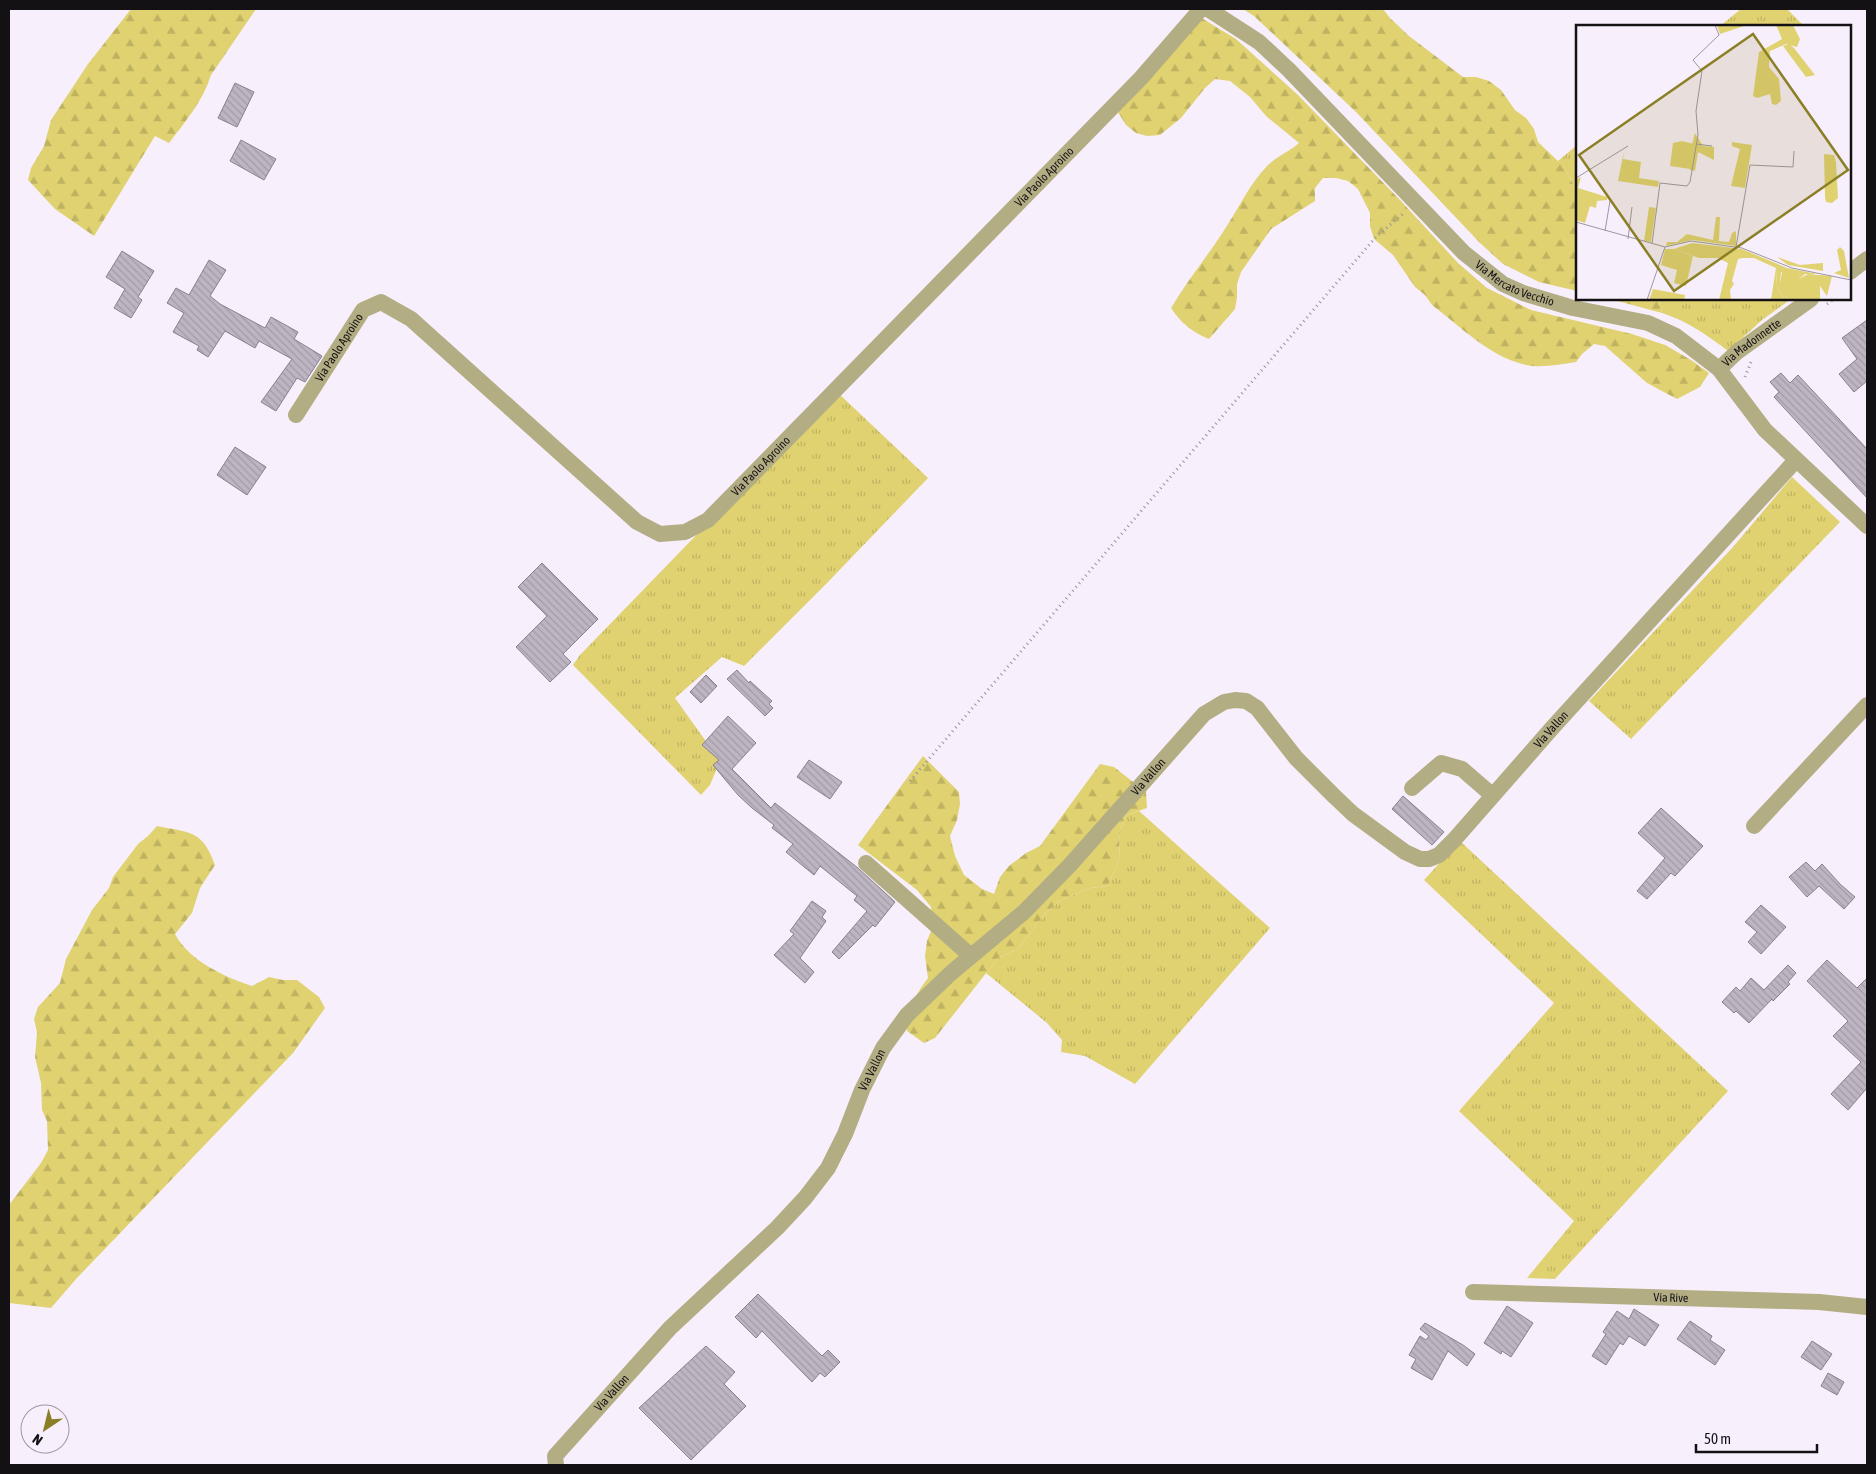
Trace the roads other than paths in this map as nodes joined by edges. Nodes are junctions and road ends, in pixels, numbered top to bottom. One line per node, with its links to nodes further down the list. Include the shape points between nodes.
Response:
1 (1206, 9): 5 (street, Via Mercato Vecchio, via 1259,42 1464,253 1503,284 1573,308 1648,323 1676,336); 6 (street, Via Paolo Aproino, via 708,520 685,532 660,534 637,522 411,318 381,302 363,310)
2 (1867, 260): 3 (street)
3 (1851, 271)
4 (1819, 301): 5 (street, Via Madonnette, via 1737,352)
5 (1719, 369): 7 (street, Via Mercato Vecchio, via 1765,430)
6 (296, 416)
7 (1796, 460): 8 (street, Via Mercato Vecchio); 11 (street, Via Vallon)
8 (1867, 526)
9 (1867, 705): 12 (street)
10 (1412, 788): 11 (street, via 1442,764 1462,769)
11 (1492, 796): 14 (street, Via Vallon, via 1439,855 1420,859 1353,814 1296,758 1257,708 1246,701 1224,702 1204,714 1186,732 1064,872 1024,912)
12 (1754, 826)
13 (866, 863): 14 (street)
14 (971, 956): 17 (street, Via Vallon, via 907,1015 882,1048 828,1168 805,1198 670,1328 555,1456)
15 (1473, 1292): 16 (street, Via Rive, via 1819,1302)
16 (1867, 1307)
17 (556, 1465)

